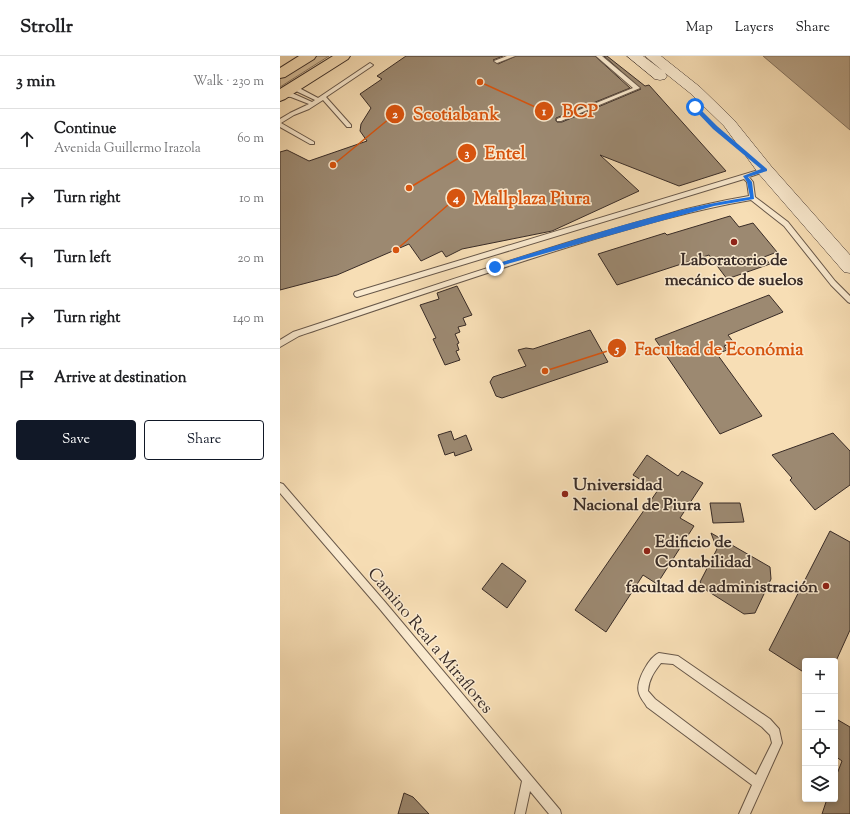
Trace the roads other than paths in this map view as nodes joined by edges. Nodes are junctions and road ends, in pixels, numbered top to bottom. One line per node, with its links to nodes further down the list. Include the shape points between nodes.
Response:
1 (309, 56): 9 (highway)
2 (343, 56): 10 (highway)
3 (512, 56): 7 (lane)
4 (599, 56): 14 (lane, via 637,88)
5 (634, 56): 16 (main road)
6 (652, 56): 16 (main road, via 695,90)
7 (497, 61)
8 (370, 66): 12 (lane)
9 (280, 74)
10 (297, 86): 11 (highway); 12 (lane, via 298,90)
11 (281, 96): 13 (lane, via 292,95)
12 (321, 99): 13 (lane); 17 (lane)
13 (313, 104): 15 (lane)
14 (559, 120)
15 (280, 124): 18 (lane)
16 (722, 125): 19 (main road)
17 (349, 126)
18 (312, 143)
19 (765, 170): 20 (lane); 22 (main road)
20 (745, 176): 21 (lane, via 750,182); 23 (lane)
21 (752, 198): 24 (lane, via 786,224 833,283); 25 (lane, via 706,206 615,230 495,267 296,334)
22 (850, 267)
23 (357, 294)
24 (850, 300)
25 (280, 344)
26 (280, 487): 27 (lane, Camino Real a Miraflores)
27 (527, 780): 29 (lane); 30 (lane, Camino Real a Miraflores)
28 (758, 783): 28 (lane, via 651,703 643,692 643,680 659,658 675,659 766,723 775,733 777,743); 31 (lane)
29 (520, 814)
30 (556, 814)
31 (744, 814)

